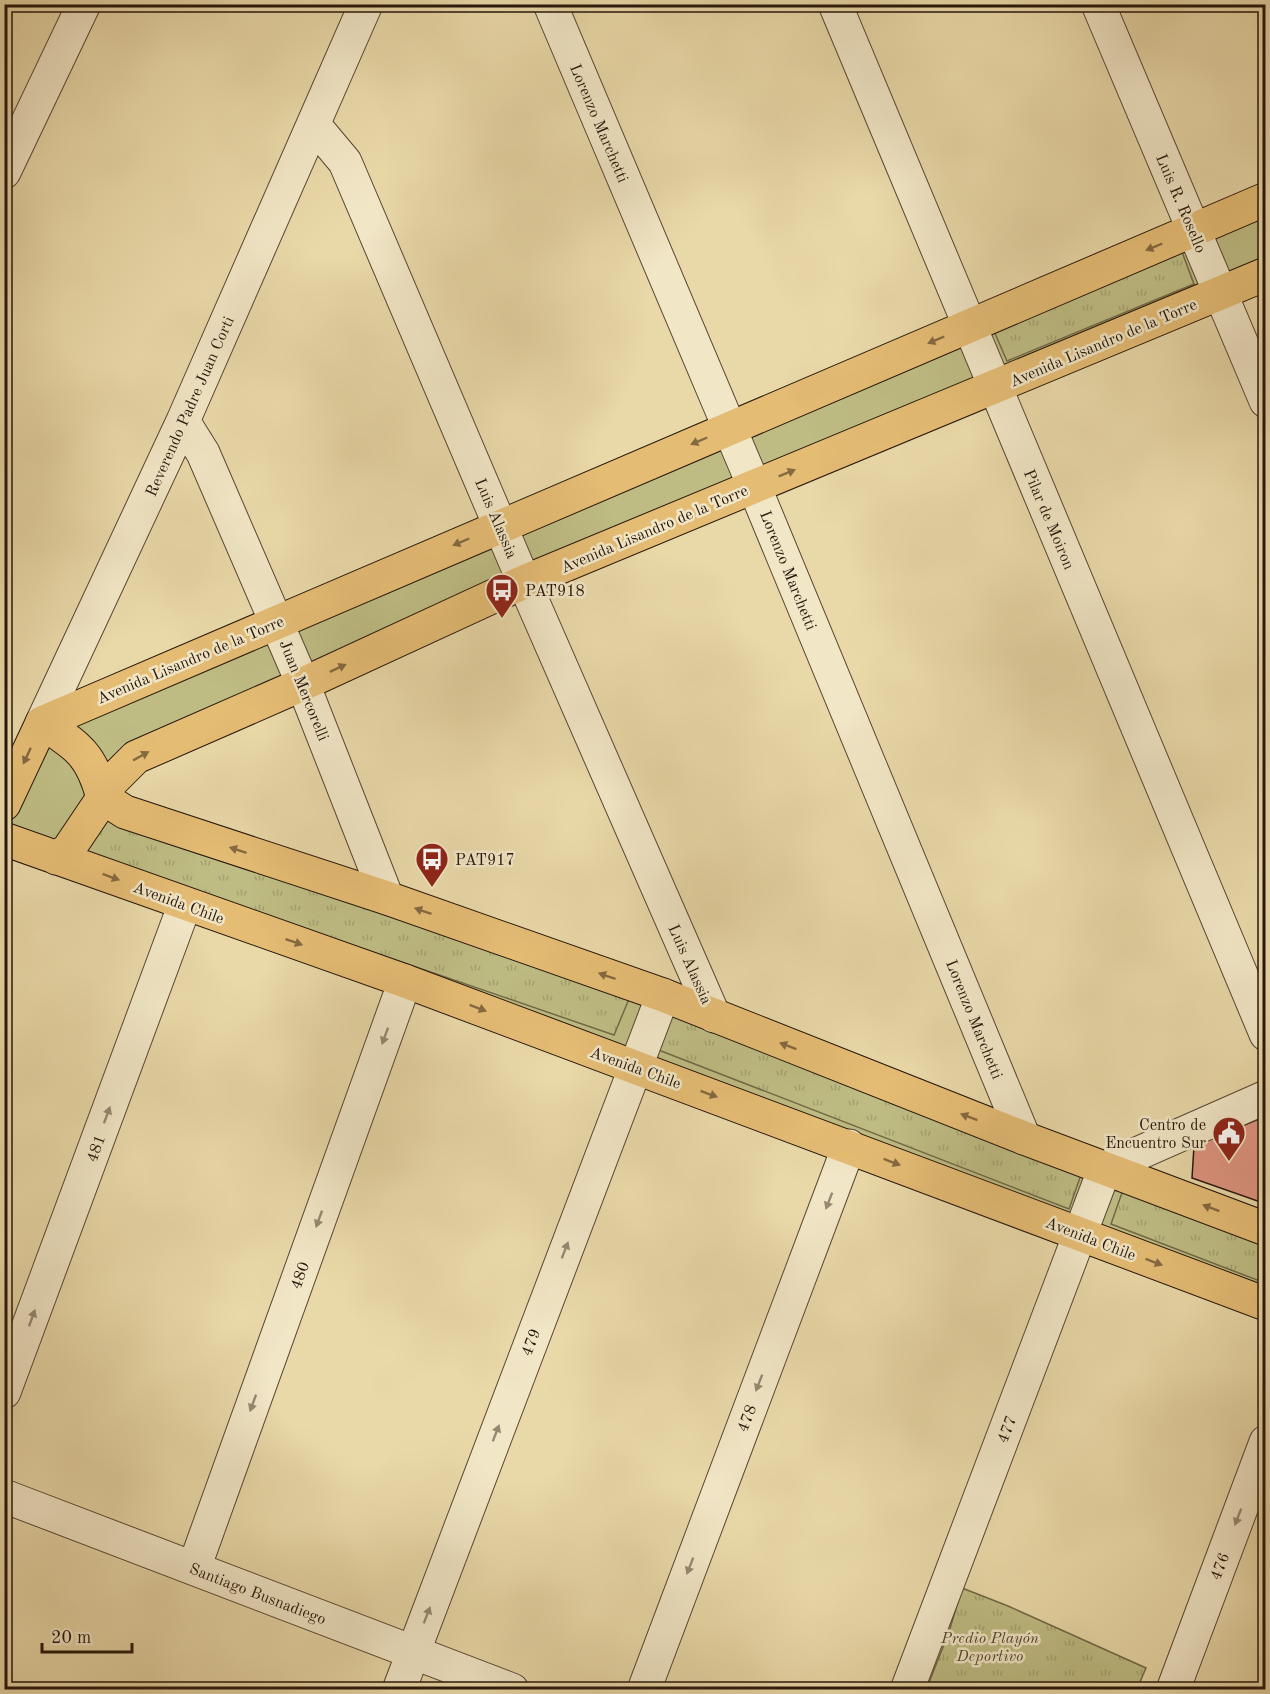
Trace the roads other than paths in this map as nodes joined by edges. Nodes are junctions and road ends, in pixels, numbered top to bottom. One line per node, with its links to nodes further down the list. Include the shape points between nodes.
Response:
1 (84, 4): 7 (street)
2 (366, 4): 6 (street, Reverendo Padre Juan Corti)
3 (550, 4): 16 (street, Lorenzo Marchetti)
4 (835, 4): 12 (street, Pilar de Moiron)
5 (1098, 4): 9 (street, Luis R. Rosello)
6 (314, 125): 15 (street, Reverendo Padre Juan Corti); 18 (street, Luis Alassia, via 345,162)
7 (4, 172)
8 (1266, 199): 9 (main road, Avenida Lisandro de la Torre)
9 (1193, 230): 11 (street, Luis R. Rosello); 12 (main road, Avenida Lisandro de la Torre, one-way to 12)
10 (1266, 274): 11 (main road, Avenida Lisandro de la Torre)
11 (1220, 293): 13 (main road, Avenida Lisandro de la Torre); 14 (street, Luis R. Rosello)
12 (970, 326): 13 (street, Pilar de Moiron); 16 (main road, Avenida Lisandro de la Torre, one-way to 16)
13 (995, 387): 17 (main road, Avenida Lisandro de la Torre, one-way to 13); 32 (street, Pilar de Moiron)
14 (1266, 401)
15 (183, 421): 20 (street, Juan Mercorelli, via 203,453); 22 (street, Reverendo Padre Juan Corti)
16 (730, 428): 17 (street, Lorenzo Marchetti); 18 (main road, Avenida Lisandro de la Torre, one-way to 18)
17 (754, 486): 19 (main road, Avenida Lisandro de la Torre); 35 (street, Lorenzo Marchetti)
18 (500, 526): 19 (street, Luis Alassia); 20 (main road, Avenida Lisandro de la Torre, one-way to 20)
19 (524, 582): 21 (main road, Avenida Lisandro de la Torre, one-way to 19); 31 (street, Luis Alassia)
20 (276, 622): 21 (street, Juan Mercorelli); 22 (main road, Avenida Lisandro de la Torre)
21 (303, 684): 23 (main road, Avenida Lisandro de la Torre, one-way to 21, via 111,782 136,757); 27 (street, Juan Mercorelli)
22 (42, 723): 23 (main road, via 85,756 97,774); 24 (main road, Reverendo Padre Juan Corti, one-way to 24)
23 (103, 798): 26 (main road, Avenida Lisandro de la Torre, via 68,850); 27 (main road, one-way to 23, via 125,812)
24 (4, 804)
25 (4, 839): 26 (main road, Avenida Chile)
26 (56, 858): 28 (main road, Avenida Chile, one-way to 28)
27 (387, 898): 30 (main road, one-way to 27)
28 (186, 904): 29 (main road, Avenida Chile, one-way to 29); 41 (street, 481, one-way to 28)
29 (405, 981): 33 (main road, Avenida Chile, one-way to 33); 44 (street, 480, one-way to 44)
30 (663, 995): 31 (main road); 33 (street, 479)
31 (714, 1016): 35 (main road, one-way to 31)
32 (1266, 1034)
33 (635, 1067): 36 (main road, Avenida Chile, one-way to 36); 45 (street, 479, one-way to 33)
34 (1266, 1096): 37 (street)
35 (1024, 1138): 37 (main road)
36 (849, 1146): 39 (main road, Avenida Chile, one-way to 39); 48 (street, 478, one-way to 48)
37 (1105, 1168): 38 (main road, one-way to 37); 39 (street, 477)
38 (1266, 1228)
39 (1080, 1234): 40 (main road, Avenida Chile, one-way to 40); 49 (street, 477)
40 (1266, 1304)
41 (4, 1392)
42 (1266, 1442): 50 (street, 476, one-way to 50)
43 (4, 1496): 44 (street, Santiago Busnadiego)
44 (194, 1568): 45 (street, Santiago Busnadiego)
45 (413, 1652): 46 (street, 479); 47 (street, Santiago Busnadiego)
46 (399, 1689)
47 (512, 1689)
48 (644, 1689)
49 (907, 1689)
50 (1173, 1689)

